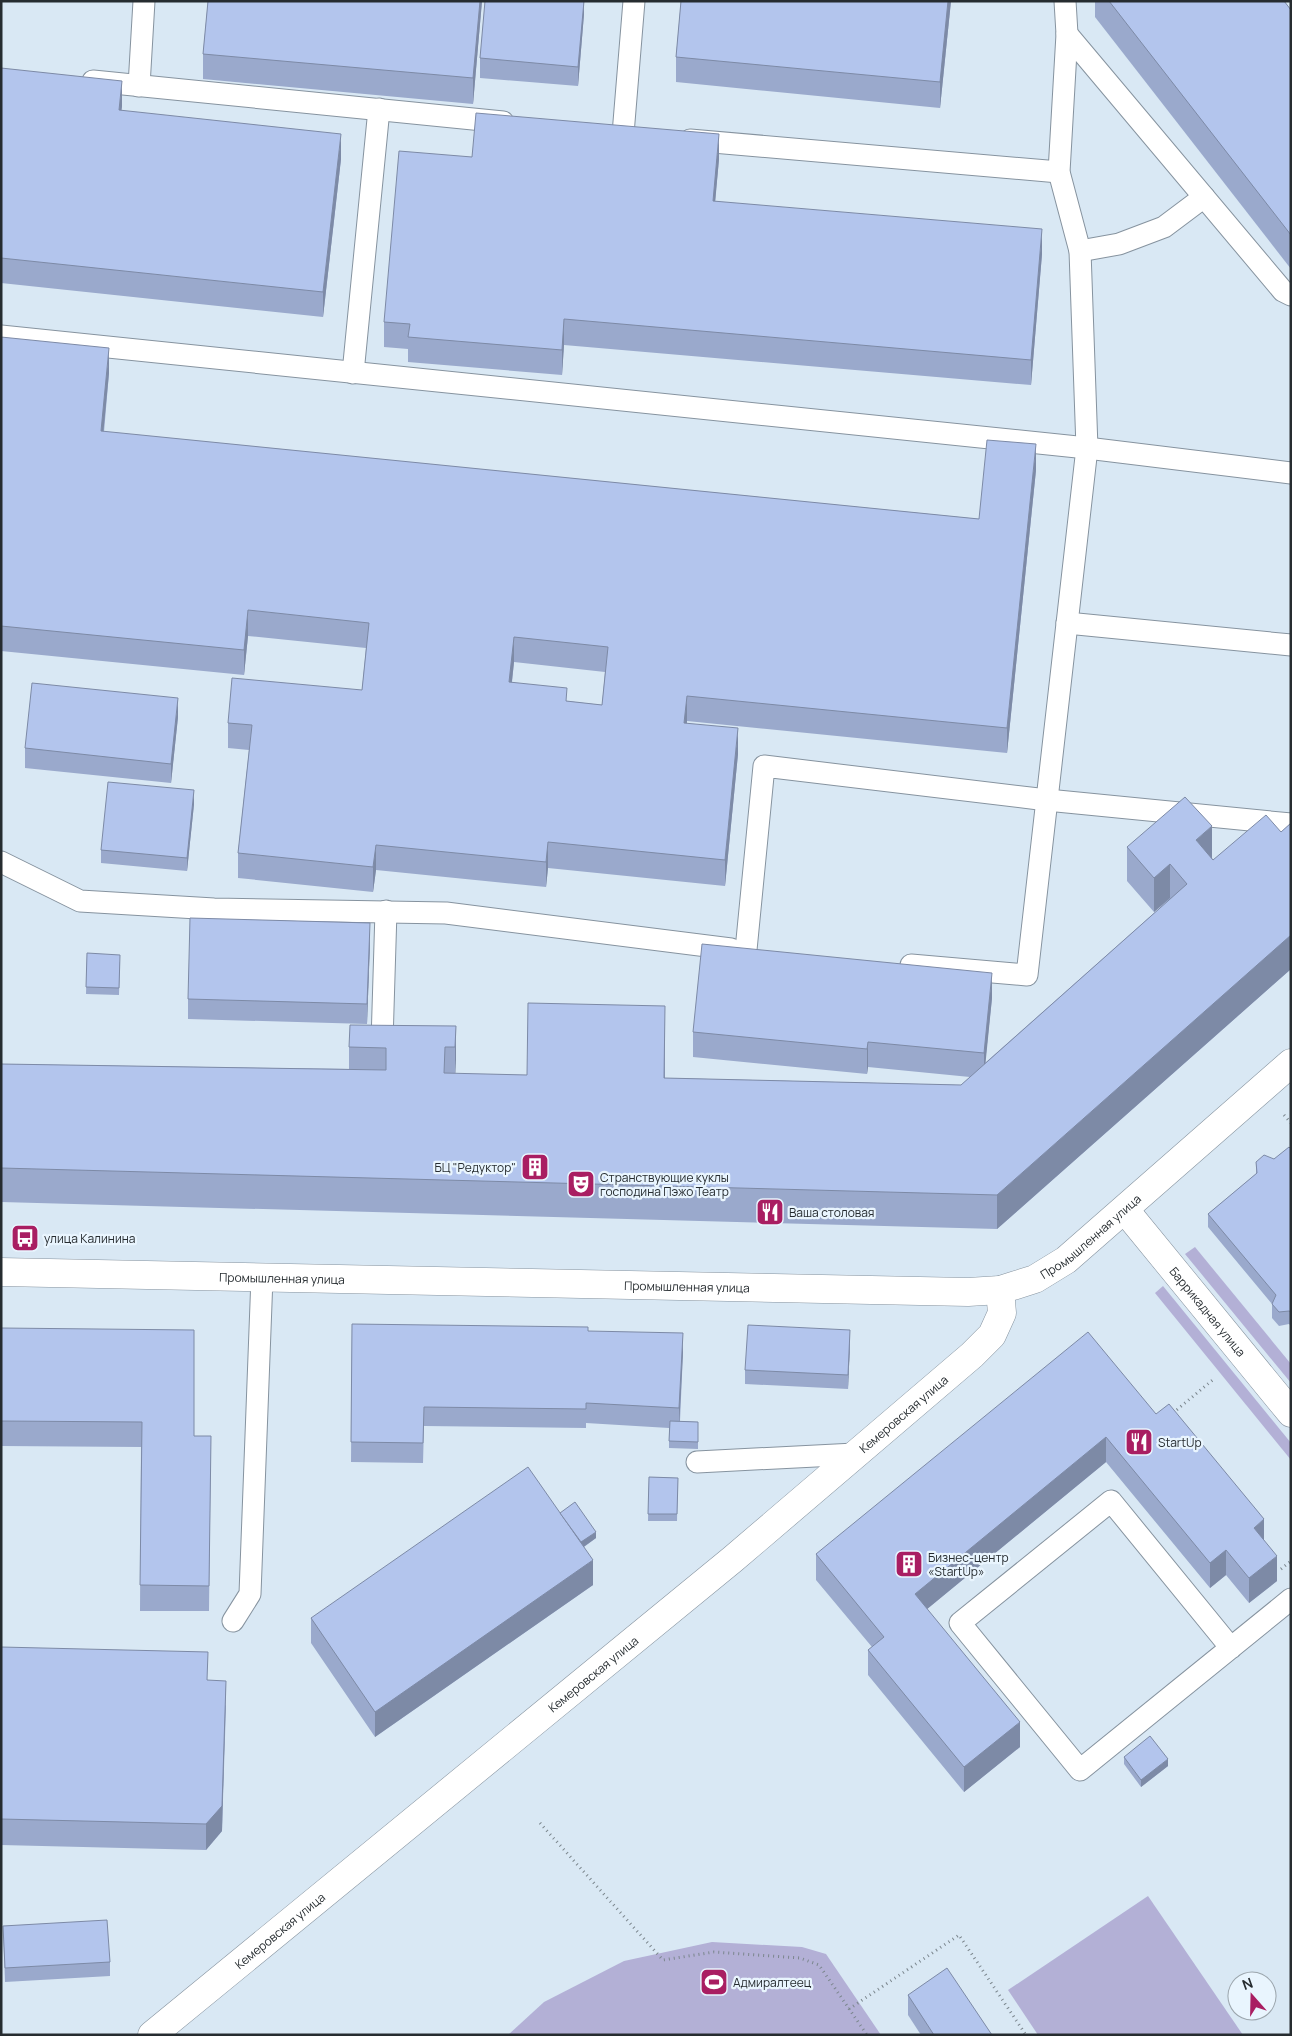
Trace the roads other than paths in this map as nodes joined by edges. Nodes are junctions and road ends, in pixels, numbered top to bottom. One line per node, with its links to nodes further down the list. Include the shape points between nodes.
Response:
1 (144, 1): 6 (lane)
2 (634, 1): 9 (lane)
3 (1065, 1): 4 (lane)
4 (1067, 34): 11 (lane); 12 (lane)
5 (70, 79): 6 (lane)
6 (139, 86): 7 (lane)
7 (379, 110): 8 (lane); 16 (lane)
8 (525, 124)
9 (623, 134)
10 (672, 138): 11 (lane)
11 (1059, 172): 13 (lane)
12 (1204, 197): 13 (lane, via 1164,227 1119,244); 14 (lane, via 1284,291)
13 (1080, 251): 17 (lane)
14 (1291, 295)
15 (1, 336): 16 (lane)
16 (353, 373): 17 (lane)
17 (1087, 448): 18 (lane); 19 (lane)
18 (1291, 472)
19 (1067, 623): 20 (lane); 21 (lane)
20 (1291, 645)
21 (1047, 800): 22 (lane); 24 (lane, via 764,766 755,951 446,912); 25 (lane, via 1027,975)
22 (1291, 824)
23 (1, 862): 24 (lane, via 80,901 214,909)
24 (386, 911): 26 (lane)
25 (891, 963)
26 (382, 1042)
27 (1291, 1063): 28 (street, Промышленная улица)
28 (1125, 1210): 31 (street, Промышленная улица, via 1066,1260 1035,1279); 32 (street, Баррикадная улица)
29 (1, 1272): 30 (street, Промышленная улица)
30 (262, 1278): 31 (street, Промышленная улица, via 968,1292); 36 (lane, via 250,1594)
31 (1000, 1290): 33 (street, Кемеровская улица, via 1002,1313 992,1335)
32 (1291, 1413)
33 (855, 1454): 34 (lane); 38 (street, Кемеровская улица, via 733,1559)
34 (697, 1462)
35 (1291, 1598): 37 (lane)
36 (233, 1622)
37 (1231, 1648): 37 (lane, via 1111,1501 960,1624 1080,1770)
38 (152, 2035)

